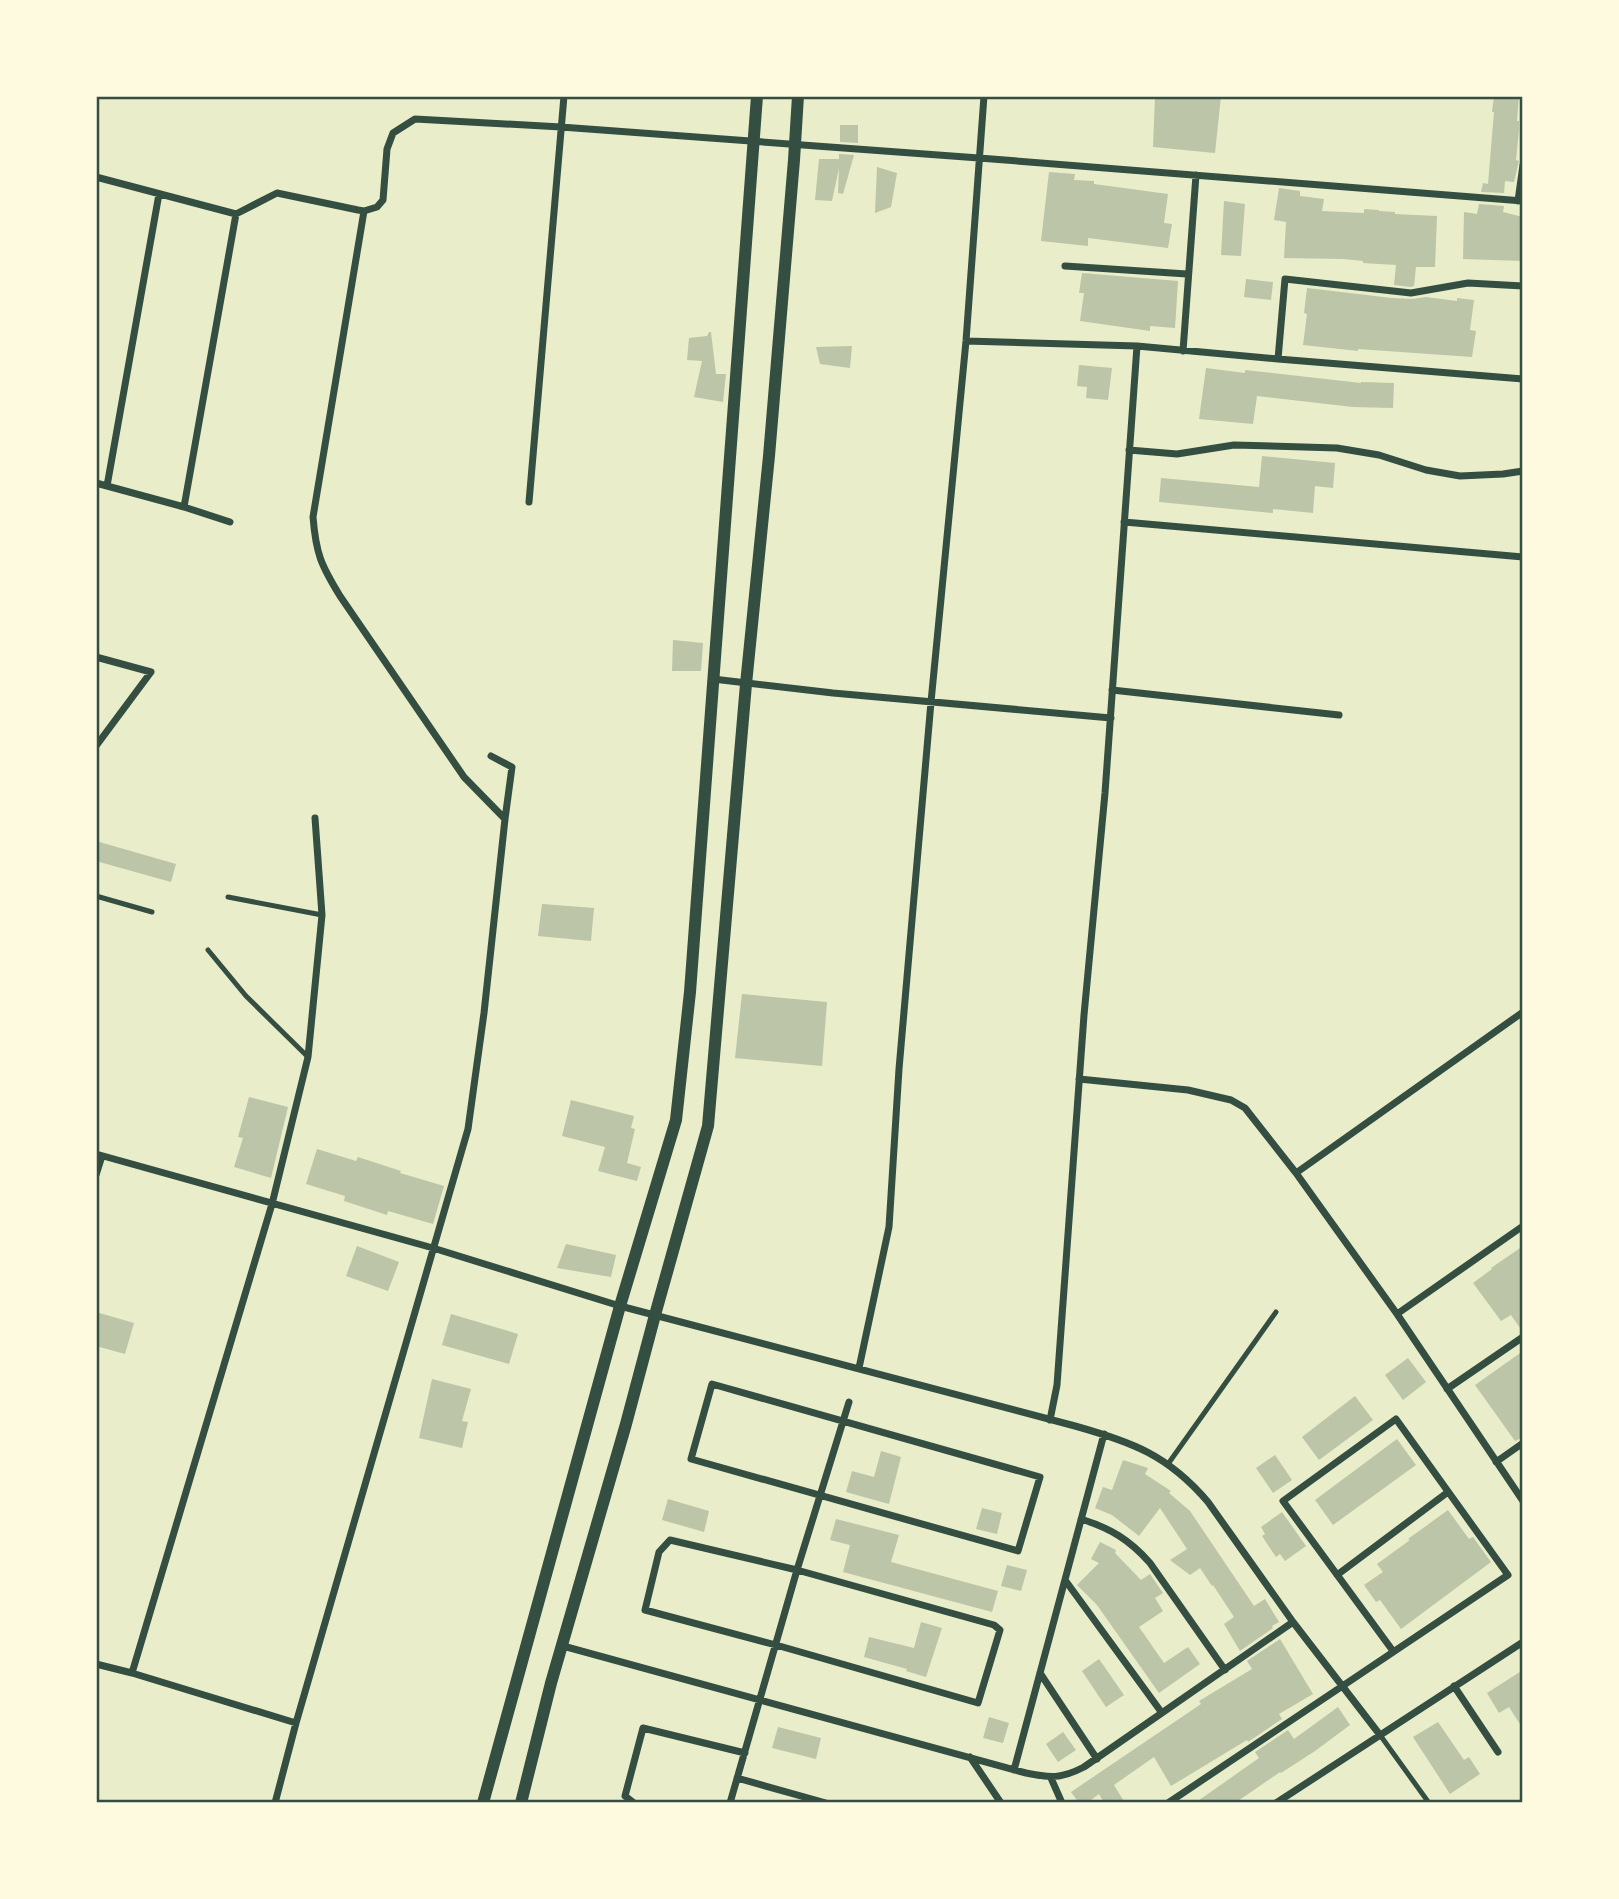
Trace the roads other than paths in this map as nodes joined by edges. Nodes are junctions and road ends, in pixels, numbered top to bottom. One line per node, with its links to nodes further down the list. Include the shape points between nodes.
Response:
1 (564, 96): 5 (street)
2 (757, 96): 6 (street)
3 (798, 96): 7 (street)
4 (984, 96): 8 (street)
5 (561, 127): 6 (street); 14 (street, via 415,119 393,133 387,149 383,200); 28 (street)
6 (754, 143): 7 (street); 34 (street)
7 (795, 145): 8 (street); 35 (street)
8 (979, 158): 10 (street); 19 (street)
9 (1523, 165): 13 (street)
10 (1196, 175): 13 (street); 17 (street)
11 (96, 177): 12 (street)
12 (159, 194): 15 (street); 27 (street)
13 (1520, 201)
14 (364, 211): 15 (street, via 277,193); 43 (street, via 313,517 315,545 340,596 464,777)
15 (236, 214): 29 (street)
16 (1065, 265): 17 (street)
17 (1187, 274): 21 (street)
18 (1523, 286): 22 (street, via 1468,283 1411,293 1285,279)
19 (966, 341): 20 (street); 37 (street)
20 (1138, 346): 21 (street); 24 (street)
21 (1183, 351): 22 (street)
22 (1278, 359): 23 (street)
23 (1523, 379)
24 (1129, 450): 25 (street, via 1177,454 1234,445 1337,448 1460,476); 31 (street)
25 (1523, 471)
26 (96, 483): 27 (street)
27 (107, 486): 29 (street)
28 (529, 502)
29 (184, 507): 30 (street)
30 (230, 522)
31 (1124, 522): 32 (street); 36 (street)
32 (1523, 557)
33 (96, 657): 40 (street, via 151,672)
34 (713, 679): 35 (street); 58 (street, via 676,1120)
35 (746, 684): 37 (street); 61 (street, via 708,1126)
36 (1112, 690): 38 (street); 39 (street)
37 (931, 702): 39 (street); 63 (street, via 889,1227)
38 (1339, 715)
39 (1111, 718): 51 (street)
40 (96, 746)
41 (491, 756): 43 (street, via 512,767)
42 (315, 818): 47 (street)
43 (505, 819): 57 (street, via 468,1129)
44 (96, 896): 46 (lane)
45 (228, 897): 47 (lane)
46 (152, 912)
47 (322, 915): 50 (street)
48 (208, 950): 50 (lane)
49 (1523, 1012): 53 (street)
50 (307, 1057): 55 (street)
51 (1079, 1079): 53 (street, via 1188,1090 1231,1100 1256,1120); 66 (street, via 1057,1385)
52 (99, 1155): 54 (street); 55 (street)
53 (1296, 1173): 60 (street)
54 (96, 1175)
55 (272, 1204): 57 (street); 86 (street)
56 (1523, 1226): 60 (street)
57 (433, 1248): 58 (street); 92 (street)
58 (620, 1306): 61 (street); 102 (street)
59 (1276, 1312): 71 (lane)
60 (1397, 1314): 64 (street)
61 (654, 1315): 63 (street); 82 (street)
62 (1523, 1338): 64 (street)
63 (859, 1368): 66 (street)
64 (1447, 1389): 70 (street)
65 (849, 1402): 67 (street)
66 (1050, 1420): 68 (street)
67 (844, 1421): 73 (street); 73 (street, via 712,1384 691,1459); 73 (street, via 1040,1477 1018,1551)
68 (1104, 1434): 71 (street); 75 (street)
69 (1523, 1443): 70 (street)
70 (1496, 1462): 74 (street)
71 (1168, 1464): 79 (street, via 1208,1502)
72 (1447, 1492): 77 (street); 77 (street, via 1396,1419 1283,1502); 83 (street, via 1508,1575)
73 (820, 1496): 76 (street)
74 (1523, 1501)
75 (1081, 1519): 78 (street); 85 (street, via 1112,1530 1139,1550)
76 (797, 1570): 81 (street); 81 (street, via 670,1540 659,1552 645,1611); 81 (street, via 1000,1630 978,1703)
77 (1337, 1575): 83 (street)
78 (1065, 1580): 87 (street); 91 (street)
79 (1293, 1622): 85 (street); 88 (street)
80 (1523, 1642): 89 (street)
81 (776, 1645): 90 (street)
82 (563, 1646): 90 (street); 103 (street)
83 (1394, 1651): 88 (street)
84 (96, 1664): 86 (street)
85 (1225, 1670): 91 (street)
86 (132, 1673): 92 (street)
87 (1040, 1673): 97 (street); 98 (street)
88 (1342, 1685): 93 (street); 109 (street)
89 (1454, 1686): 93 (street); 94 (street)
90 (760, 1701): 95 (street); 96 (street)
91 (1162, 1713): 97 (street)
92 (296, 1723): 101 (street)
93 (1380, 1735): 110 (street); 111 (lane)
94 (1498, 1752)
95 (745, 1753): 99 (street); 104 (street, via 643,1728 625,1796)
96 (971, 1757): 98 (street); 107 (street)
97 (1097, 1759): 100 (street, via 1073,1773)
98 (1014, 1770): 100 (street)
99 (737, 1777): 105 (street); 106 (street)
100 (1051, 1778): 108 (street)
101 (275, 1803)
102 (483, 1803)
103 (521, 1803)
104 (634, 1803)
105 (730, 1803)
106 (826, 1803)
107 (1001, 1803)
108 (1062, 1803)
109 (1168, 1803)
110 (1276, 1803)
111 (1429, 1803)

